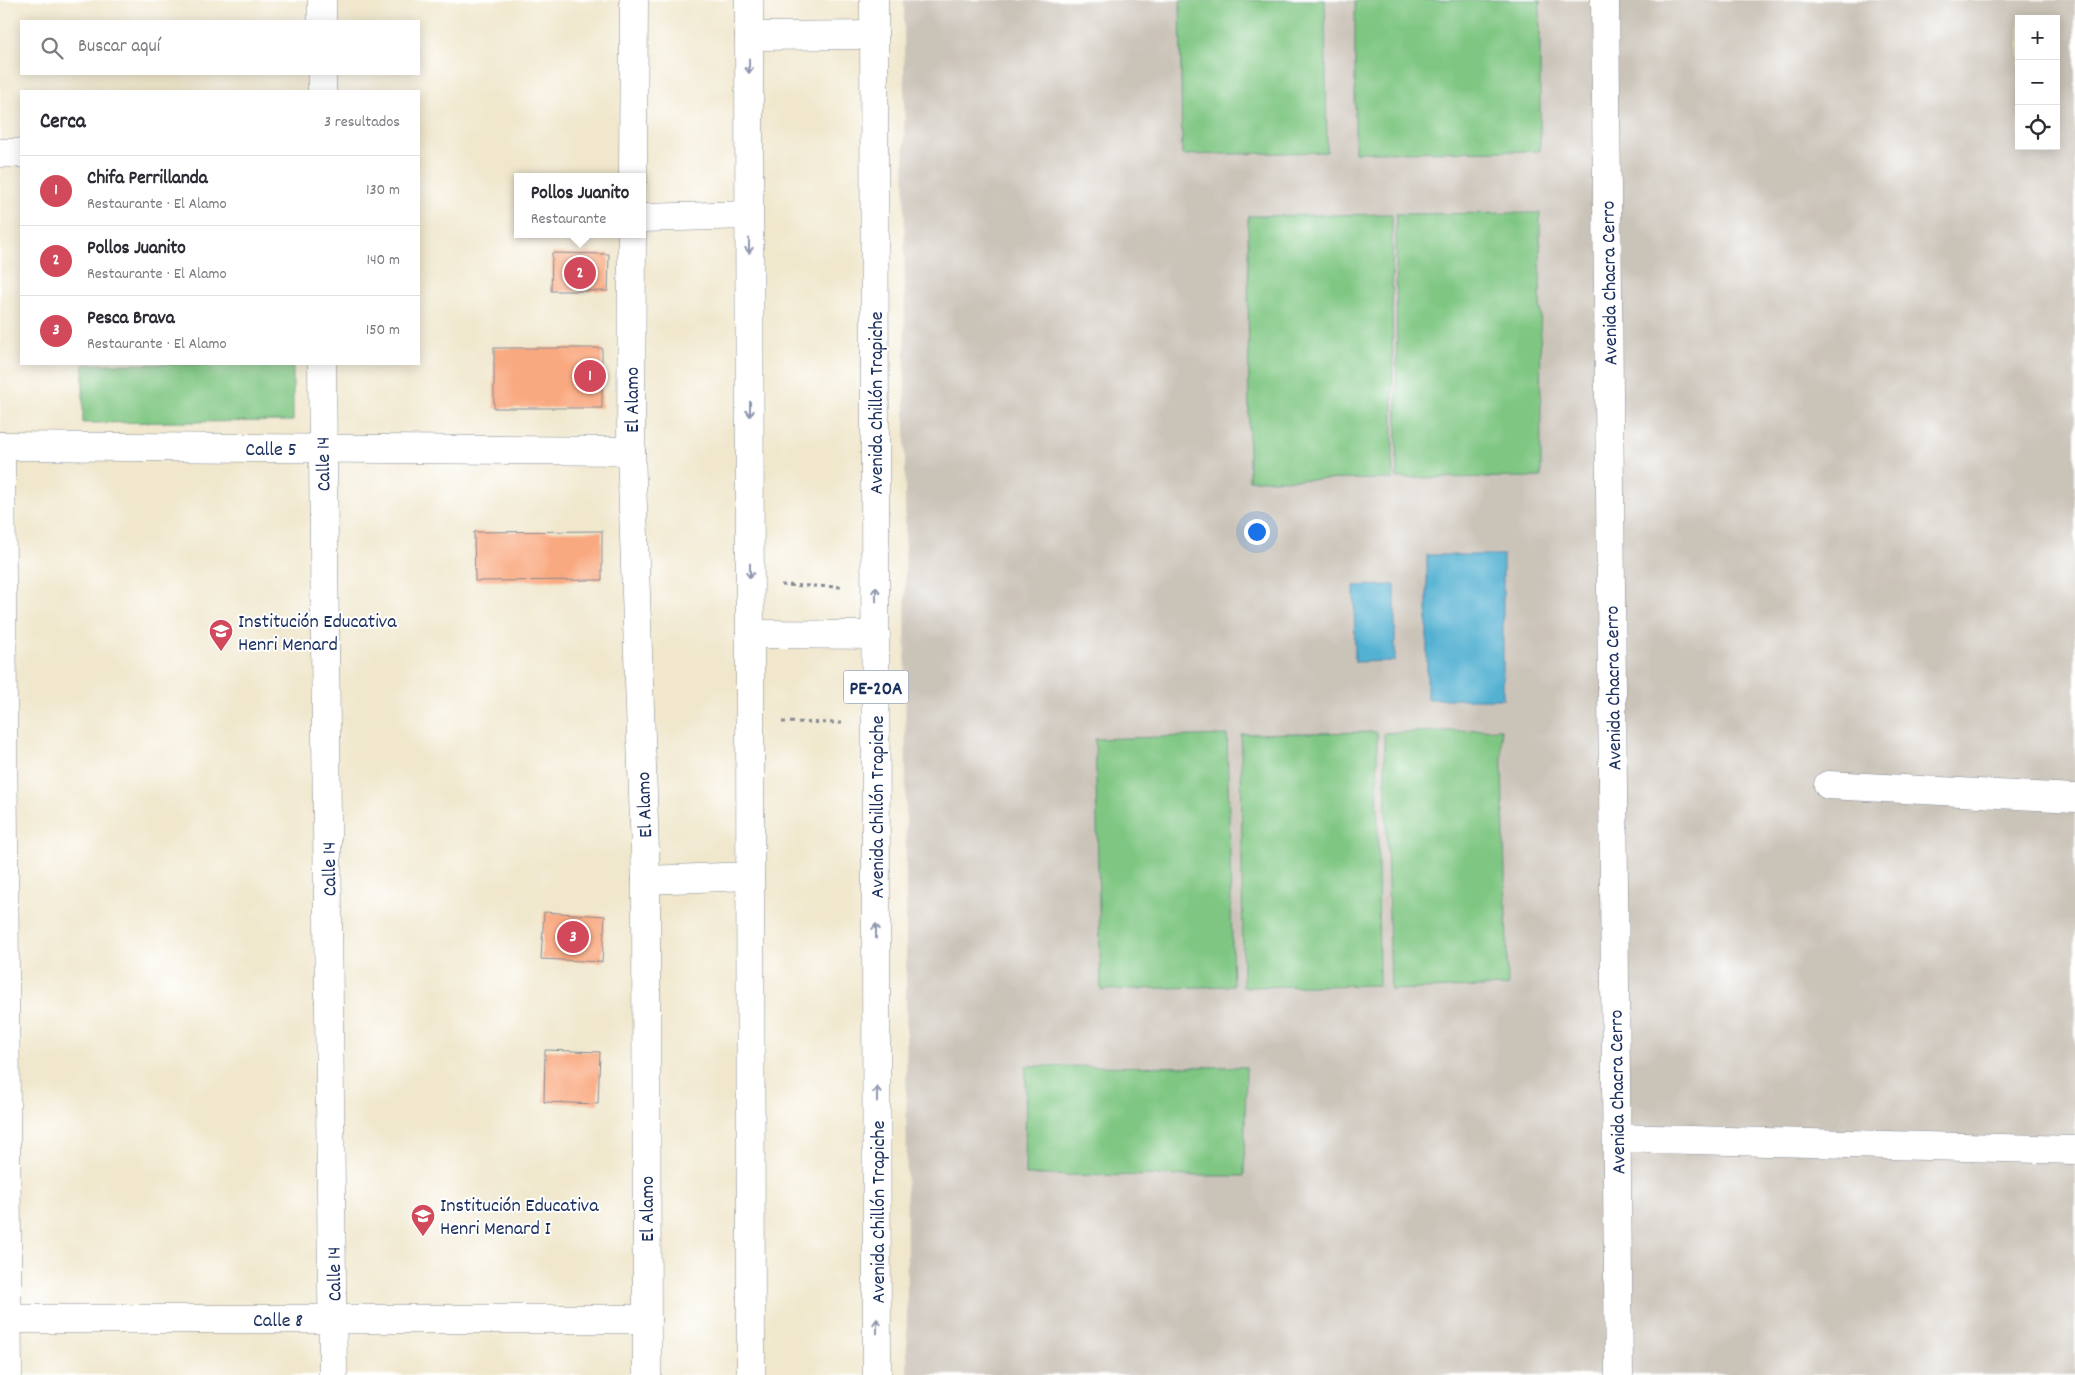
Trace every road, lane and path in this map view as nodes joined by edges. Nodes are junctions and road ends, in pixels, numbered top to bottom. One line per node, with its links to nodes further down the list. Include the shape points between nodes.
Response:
1 (322, 0): 6 (street)
2 (634, 0): 13 (street)
3 (749, 0): 8 (street)
4 (874, 0): 7 (street, Avenida Chillón Trapiche / PE-20A)
5 (1605, 0): 31 (street, Avenida Chacra Cerro)
6 (322, 20)
7 (874, 35): 8 (street); 22 (street, Avenida Chillón Trapiche / PE-20A)
8 (749, 36): 14 (street, one-way to 14)
9 (322, 75): 10 (street)
10 (322, 90)
11 (0, 153): 12 (street)
12 (20, 153)
13 (633, 173)
14 (749, 215): 15 (street); 21 (street, one-way to 21)
15 (646, 218)
16 (632, 238): 20 (street, El Alamo)
17 (322, 365): 19 (street, Calle 14)
18 (0, 446): 19 (street, Calle 5); 33 (street)
19 (322, 448): 20 (street, Calle 5); 34 (street, Calle 14)
20 (631, 451): 30 (street, El Alamo)
21 (750, 585): 22 (path); 23 (street)
22 (876, 587): 24 (street, Avenida Chillón Trapiche / PE-20A, one-way to 22)
23 (750, 634): 24 (street); 25 (street)
24 (876, 635): 26 (street, Avenida Chillón Trapiche / PE-20A)
25 (750, 722): 26 (path); 29 (street)
26 (876, 723): 40 (street, Avenida Chillón Trapiche / PE-20A, one-way to 26)
27 (1828, 786): 28 (street)
28 (2075, 798)
29 (750, 876): 30 (street); 39 (street)
30 (646, 880): 35 (street, El Alamo)
31 (1617, 1138): 32 (street); 41 (street, Avenida Chacra Cerro)
32 (2075, 1150)
33 (4, 1319): 34 (street, Calle 8); 36 (street)
34 (334, 1319): 35 (street, Calle 8); 37 (street, Calle 14)
35 (647, 1320): 38 (street, El Alamo)
36 (8, 1375)
37 (333, 1375)
38 (647, 1375)
39 (751, 1375)
40 (877, 1375)
41 (1619, 1375)

